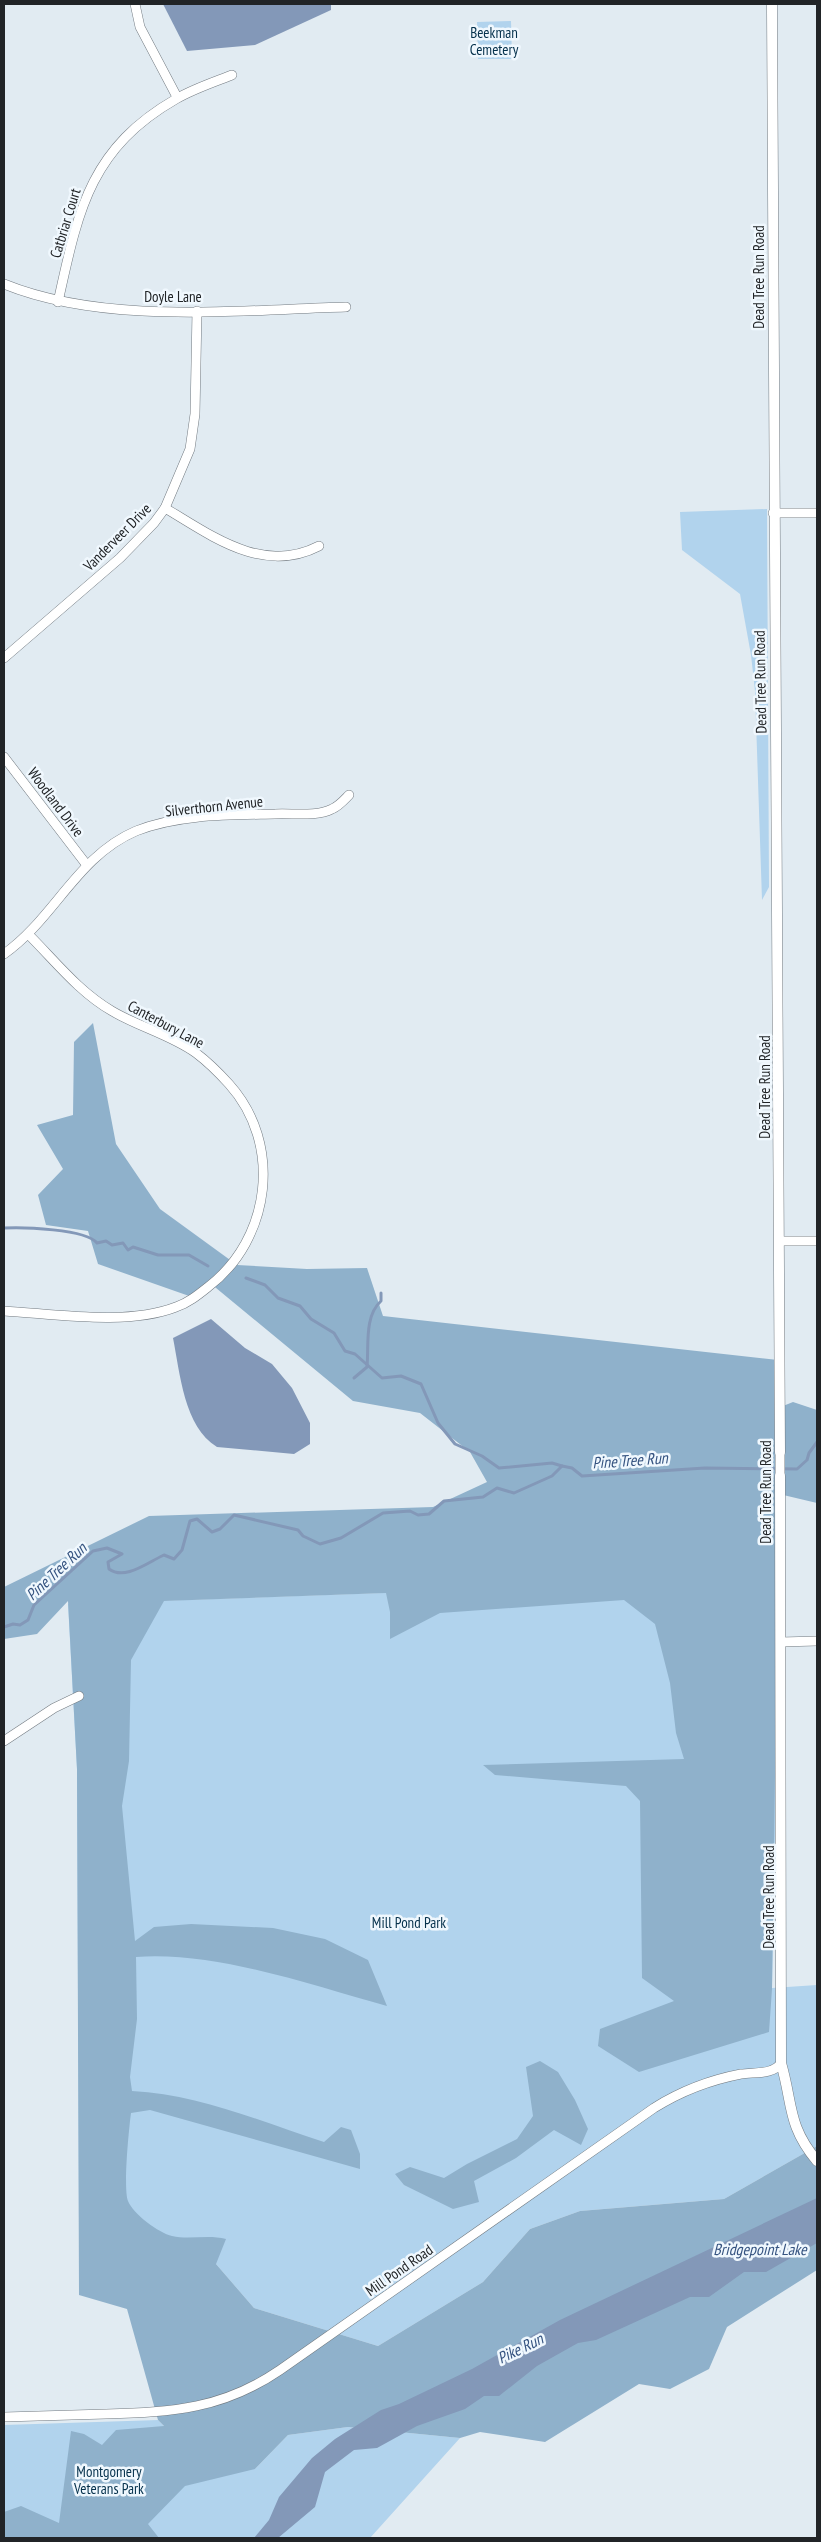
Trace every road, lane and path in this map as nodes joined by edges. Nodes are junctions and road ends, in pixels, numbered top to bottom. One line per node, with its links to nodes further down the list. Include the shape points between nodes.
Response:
1 (135, 4): 4 (street, via 140,27)
2 (772, 4): 10 (street, Dead Tree Run Road)
3 (232, 75): 4 (street, Catbriar Court)
4 (177, 97): 6 (street, Catbriar Court, via 129,133 102,165 83,202 73,233)
5 (4, 284): 6 (street, Doyle Lane)
6 (58, 302): 8 (street, Doyle Lane, via 102,310)
7 (346, 307): 8 (street, Doyle Lane)
8 (197, 310): 9 (street, Vanderveer Drive, via 195,414 190,450)
9 (165, 508): 12 (street, via 249,554 288,556); 13 (street, Vanderveer Drive, via 120,558)
10 (773, 513): 11 (street); 19 (street, Dead Tree Run Road)
11 (817, 513)
12 (319, 546)
13 (4, 658)
14 (4, 756): 16 (street, Woodland Drive)
15 (349, 795): 16 (street, Silverthorn Avenue, via 338,806 322,812 237,814 153,826 108,847)
16 (86, 864): 17 (street, Silverthorn Avenue)
17 (29, 934): 18 (street, Silverthorn Avenue); 21 (street, Canterbury Lane, via 88,996 113,1012 195,1052 230,1085 245,1106 259,1138 264,1184 251,1236 242,1251 216,1281 176,1307 145,1316 123,1317)
18 (4, 954)
19 (779, 1241): 20 (street); 22 (street, Dead Tree Run Road)
20 (817, 1241)
21 (4, 1312)
22 (780, 1452): 23 (street, Dead Tree Run Road)
23 (780, 1476): 25 (street, Dead Tree Run Road)
24 (817, 1641): 25 (street)
25 (781, 1642): 28 (street, Dead Tree Run Road)
26 (79, 1696): 27 (street, via 54,1708)
27 (4, 1741)
28 (781, 2063): 29 (street, Dead Tree Run Road, via 795,2126); 30 (street, Mill Pond Road, via 774,2070 730,2076 703,2084 654,2108 280,2370 236,2395 195,2408 160,2413)
29 (817, 2161)
30 (4, 2417)

